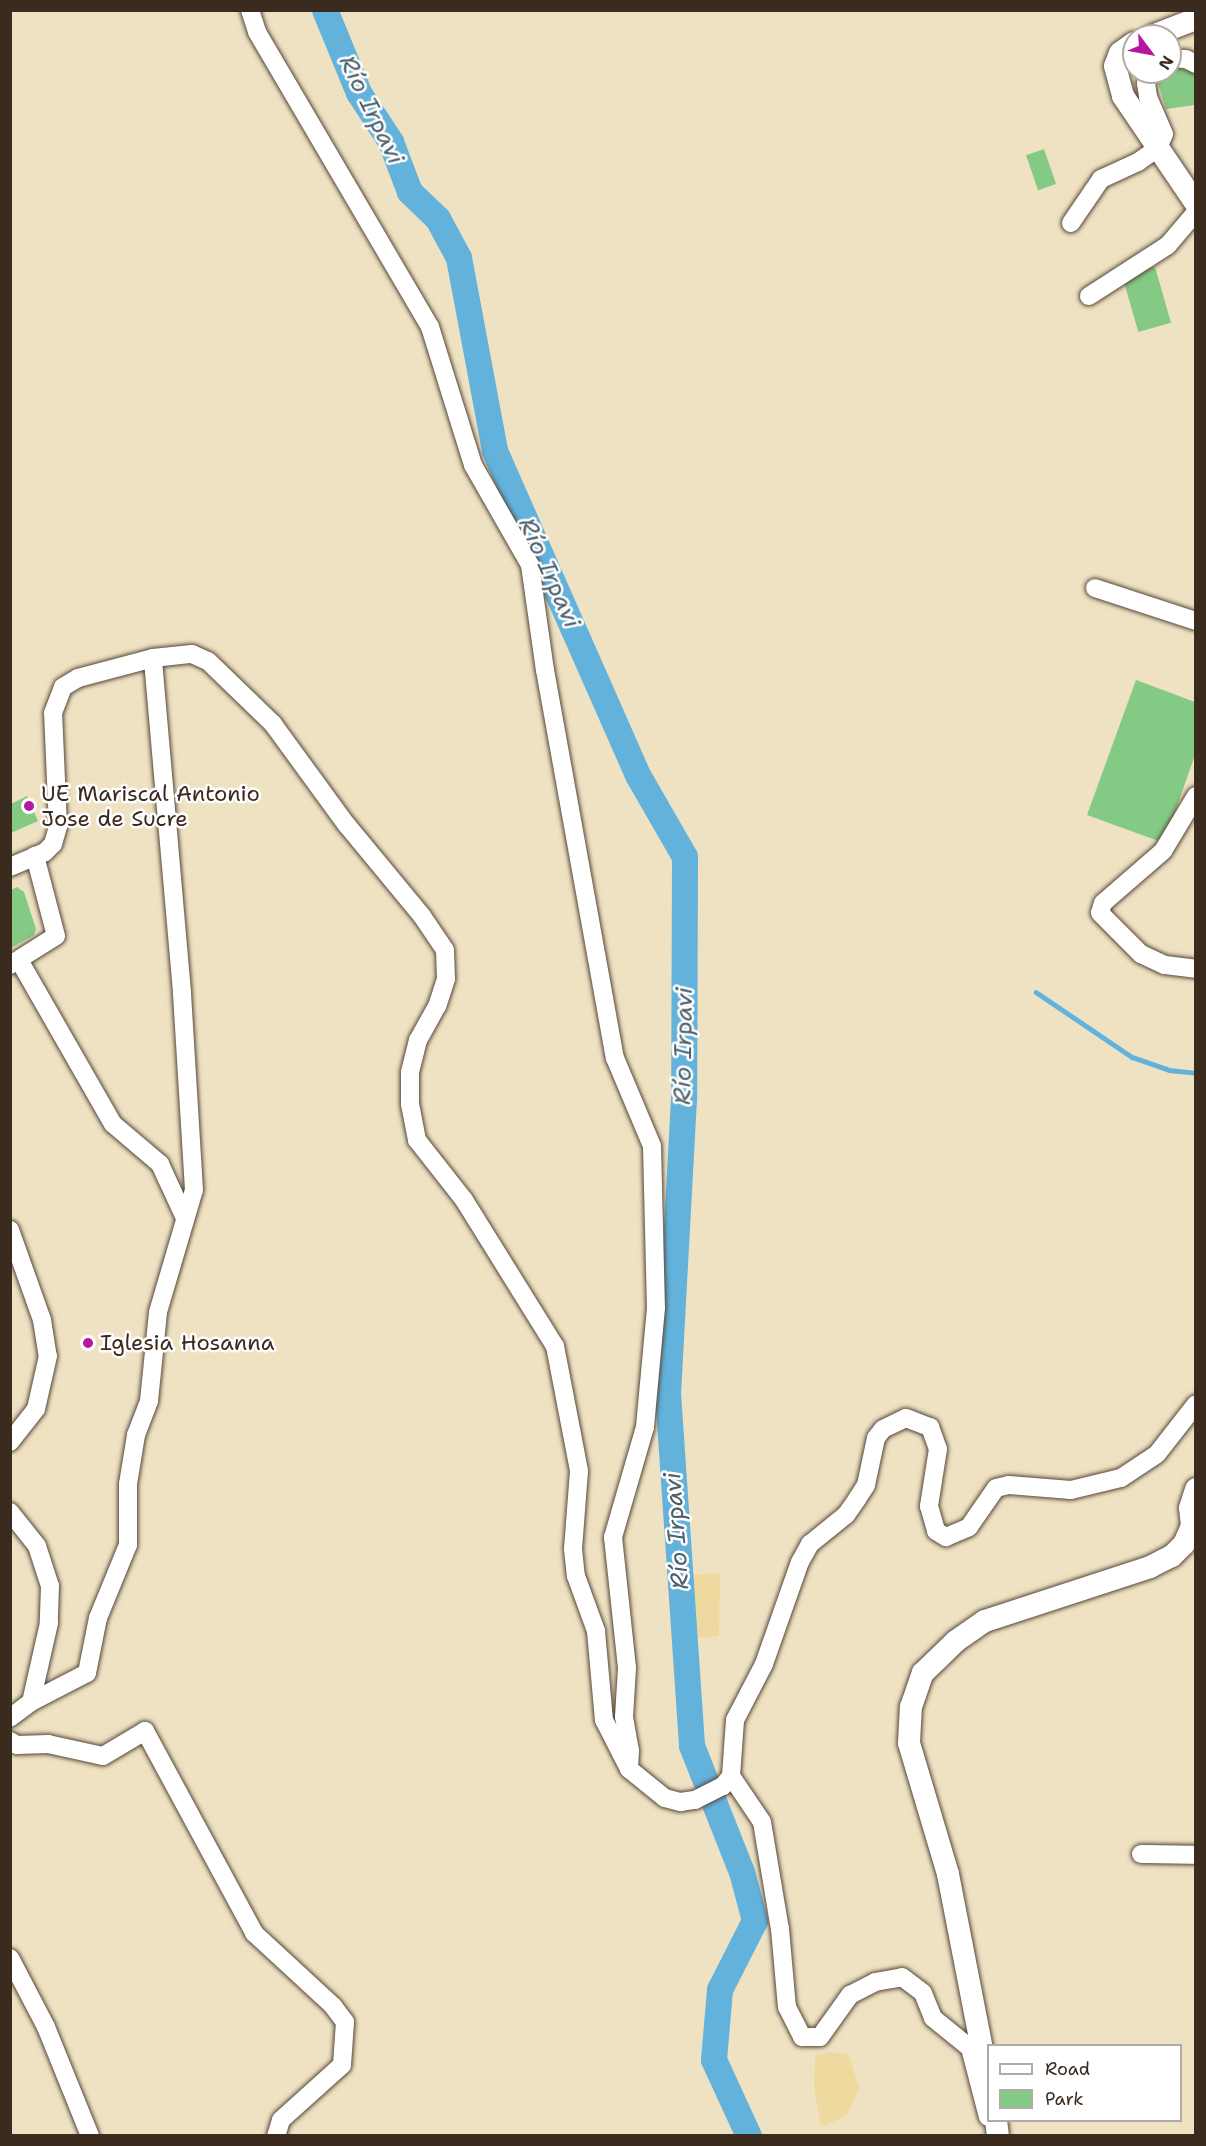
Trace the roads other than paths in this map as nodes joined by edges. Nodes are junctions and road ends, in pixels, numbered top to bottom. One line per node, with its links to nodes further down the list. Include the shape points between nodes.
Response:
1 (250, 10): 30 (street, via 258,32 430,327 473,465 530,565 545,670 615,1058 652,1146 656,1308 645,1427 613,1537 627,1668 624,1717)
2 (1196, 19): 3 (main road)
3 (1182, 24)
4 (1122, 51): 8 (main road, via 1115,66 1123,96)
5 (1182, 59): 6 (street)
6 (1196, 64)
7 (1146, 84): 8 (street, via 1164,134)
8 (1158, 148): 9 (main road); 11 (street, via 1101,179)
9 (1196, 204)
10 (1196, 212): 12 (street, via 1168,245)
11 (1071, 223)
12 (1089, 296)
13 (1095, 588): 14 (street)
14 (1196, 621)
15 (153, 658): 17 (street, via 78,678 63,687 53,713 58,826 53,844); 21 (street, via 183,992 194,1190); 30 (street, via 176,653 208,661 273,724 445,950 446,978 437,1006 418,1040 410,1073 410,1104 417,1140 464,1200 555,1346 579,1471 573,1549 576,1576 596,1631 604,1720)
16 (1196, 796): 20 (street, via 1163,851 1103,903 1100,913 1141,954 1165,965)
17 (34, 856): 18 (street); 19 (street, via 56,936)
18 (10, 867)
19 (15, 962): 21 (street, via 113,1124 160,1164)
20 (1196, 969)
21 (185, 1218): 27 (street, via 158,1312 149,1401 136,1436 128,1484 128,1545 98,1618 87,1673)
22 (10, 1230): 24 (street, via 42,1320 48,1356 36,1409)
23 (1196, 1404): 31 (street, via 1157,1454 1121,1478 1071,1490 1009,1485 996,1488 969,1527 946,1537 936,1531 929,1506 938,1449 930,1427 906,1418 883,1429 876,1438 866,1485 846,1515 810,1544 800,1562 764,1664 737,1713)
24 (10, 1442)
25 (1195, 1495): 35 (main road, via 1192,1526 1184,1544 1172,1556 1150,1567 985,1621 956,1641 923,1673 911,1707 909,1743 948,1875)
26 (10, 1512): 27 (street, via 37,1546 50,1586 49,1623)
27 (31, 1702): 28 (street)
28 (10, 1718)
29 (10, 1741): 39 (street, via 17,1745 48,1744 103,1756 145,1731 254,1933 333,2006 345,2022 342,2065 281,2121)
30 (629, 1768): 31 (street, via 665,1798 680,1802 695,1800)
31 (727, 1781): 36 (street, via 762,1822 780,1929 787,2007 802,2037 820,2037 850,1995 875,1982 902,1977 923,1993 933,2018 970,2048)
32 (1141, 1854): 33 (street)
33 (1196, 1855)
34 (10, 1958): 38 (street, via 46,2027)
35 (987, 2075)
36 (987, 2112)
37 (990, 2122): 40 (street)
38 (90, 2136)
39 (276, 2136)
40 (997, 2136)

